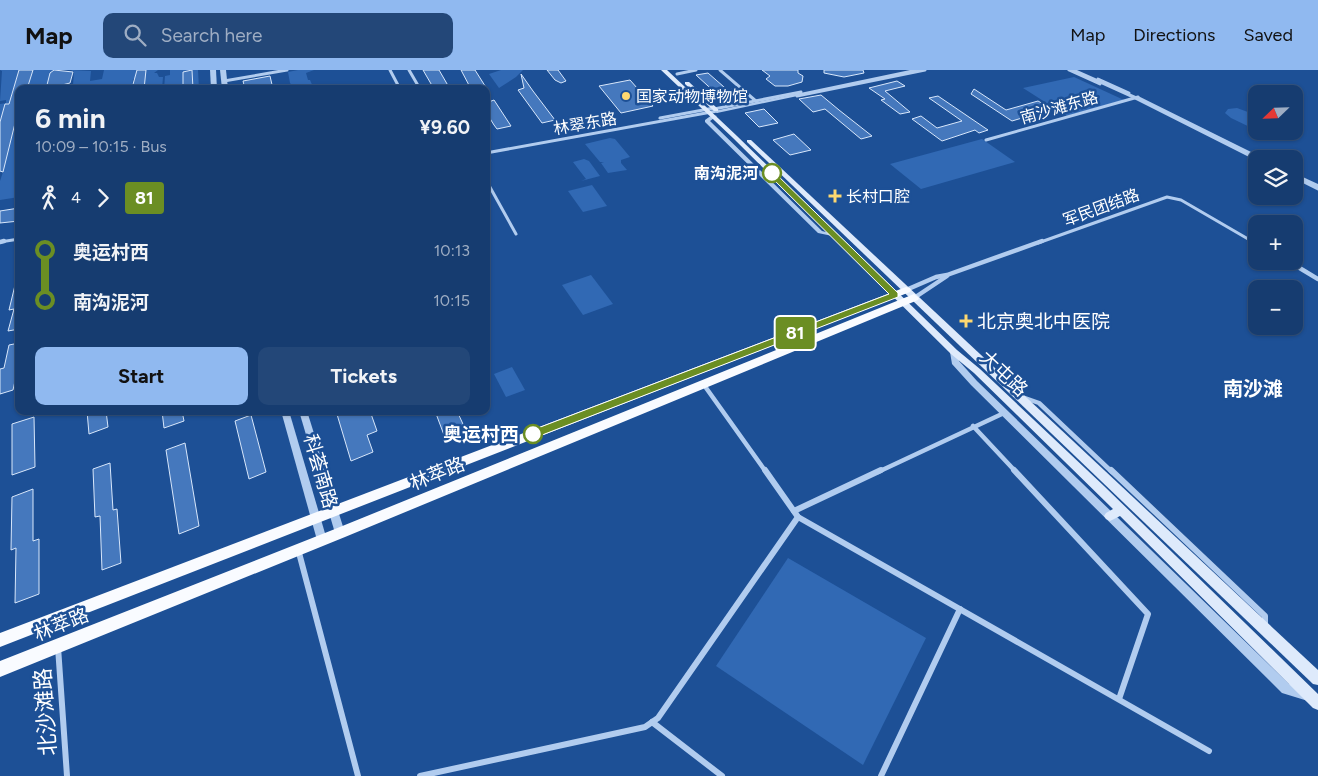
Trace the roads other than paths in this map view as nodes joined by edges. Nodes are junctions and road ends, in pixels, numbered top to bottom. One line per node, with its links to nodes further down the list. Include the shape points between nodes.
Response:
1 (213, 70): 17 (street)
2 (223, 70): 16 (street)
3 (287, 70): 16 (street)
4 (390, 70): 19 (street)
5 (409, 70): 20 (street)
6 (664, 70): 23 (main road, 大屯路)
7 (696, 70): 15 (street)
8 (720, 70): 22 (street)
9 (912, 70): 22 (street)
10 (918, 70): 22 (street)
11 (925, 70): 23 (street, 林翠东路)
12 (1069, 70): 21 (street)
13 (1073, 70): 21 (street)
14 (1077, 70): 21 (street)
15 (675, 72): 23 (main road, 大屯路)
16 (224, 81): 18 (street)
17 (214, 85)
18 (224, 85)
19 (398, 85)
20 (418, 85)
21 (1136, 98): 24 (street, 南沙滩东路); 26 (street); 27 (street)
22 (756, 102): 23 (street)
23 (713, 111): 25 (street, 林翠东路); 38 (main road, 大屯路); 38 (main road, 大屯路, via 835,236)
24 (986, 140)
25 (490, 151)
26 (1248, 152)
27 (1248, 155)
28 (1303, 180): 30 (street)
29 (490, 187): 31 (street)
30 (1318, 187)
31 (516, 234)
32 (15, 238): 34 (street)
33 (1248, 238): 36 (street, 军民团结路, via 1181,200 1167,197)
34 (0, 240)
35 (1303, 270): 37 (street)
36 (948, 275): 38 (street, 军民团结路); 38 (street, 军民团结路, via 936,277)
37 (1318, 279)
38 (904, 297): 39 (main road, 林萃路); 40 (main road, 大屯路); 60 (main road, 大屯路, via 1017,395)
39 (879, 307): 41 (main road, 林萃路); 46 (main road, 林萃路)
40 (954, 352): 42 (street, via 955,362); 48 (main road, 大屯路)
41 (704, 385): 49 (street); 52 (main road, 林萃路)
42 (1004, 413): 45 (street); 50 (street)
43 (286, 415): 51 (street, 科荟南路)
44 (304, 415): 47 (street, 科荟南路)
45 (973, 426): 49 (street); 61 (street, via 1148,614)
46 (371, 496): 47 (main road, 林萃路); 52 (main road)
47 (334, 510): 51 (main road, 林萃路); 53 (street, 科荟南路)
48 (1121, 510): 50 (main road); 62 (main road, 大屯路)
49 (796, 514): 56 (street); 63 (street, via 658,718)
50 (1110, 516): 62 (street, via 1286,689)
51 (316, 517): 54 (street, 科荟南路); 57 (main road, 林萃路)
52 (378, 517): 53 (main road, 林萃路)
53 (340, 533): 54 (main road, 林萃路)
54 (322, 540): 55 (main road, 林萃路)
55 (298, 549): 58 (main road, 林萃路); 66 (street)
56 (960, 609): 61 (street); 69 (street)
57 (0, 640)
58 (58, 646): 59 (main road, 林萃路); 65 (street, 北沙滩路)
59 (0, 668)
60 (1318, 679)
61 (1119, 699): 64 (street)
62 (1314, 700)
63 (652, 722): 67 (street); 68 (street)
64 (1209, 751)
65 (67, 776)
66 (358, 776)
67 (420, 776)
68 (722, 776)
69 (881, 776)

